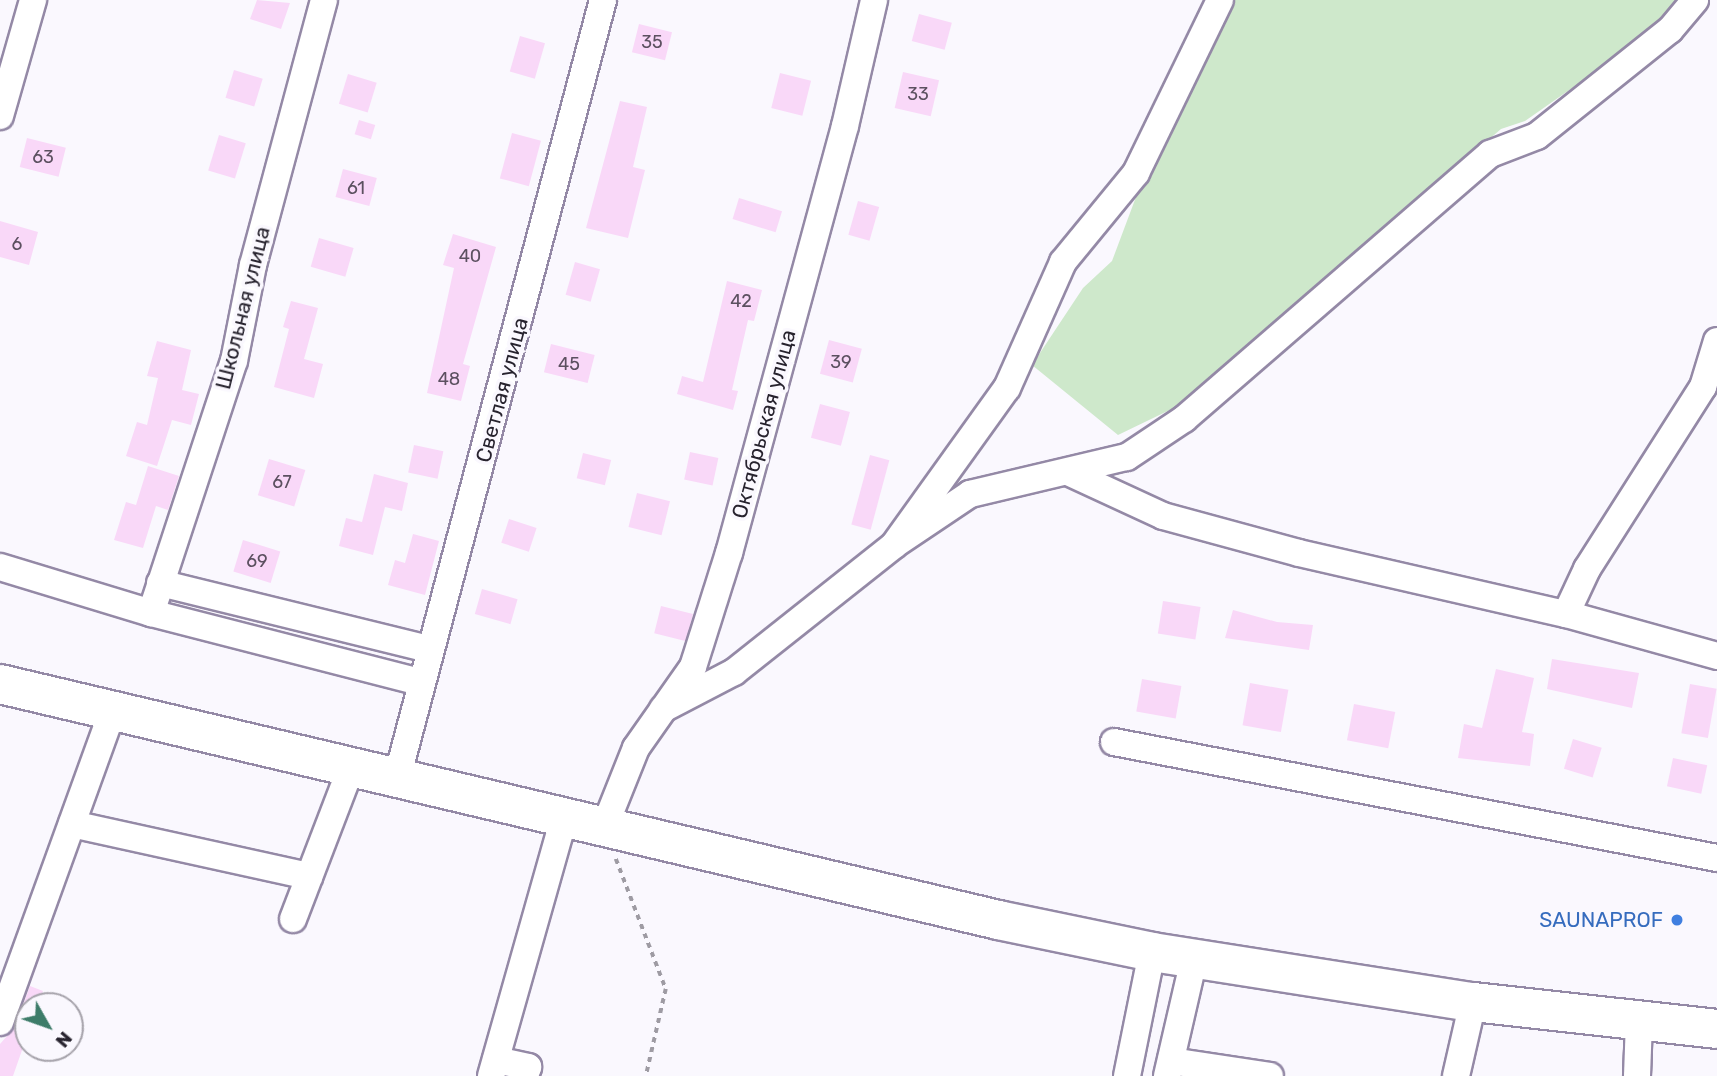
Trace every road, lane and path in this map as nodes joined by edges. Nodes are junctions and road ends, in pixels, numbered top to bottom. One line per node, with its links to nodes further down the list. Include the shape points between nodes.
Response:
1 (33, 0): 7 (street)
2 (324, 0): 12 (street, Школьная улица, via 247,287 234,361)
3 (603, 0): 15 (street, Светлая улица, via 466,529)
4 (874, 0): 19 (street, Октябрьская улица, via 845,126 729,553 693,667)
5 (1220, 0): 10 (street, via 1136,173 1063,261 1007,388)
6 (1695, 0): 9 (street, via 1670,30 1537,136 1490,154 1184,419 1127,457)
7 (0, 116)
8 (1717, 341): 14 (street, via 1703,387 1587,569)
9 (1070, 474): 10 (street, via 970,494); 14 (street, via 1163,516 1299,553)
10 (894, 545): 19 (street, via 734,672)
11 (0, 567): 13 (street)
12 (160, 583): 13 (street, Школьная улица); 15 (street)
13 (151, 613): 17 (street)
14 (1566, 614): 16 (street)
15 (428, 649): 17 (street, Светлая улица)
16 (1717, 656)
17 (420, 682): 23 (street, Светлая улица)
18 (0, 684): 20 (highway)
19 (663, 709): 26 (street, Октябрьская улица, via 636,748)
20 (113, 710): 22 (highway); 25 (street)
21 (1114, 742): 27 (street)
22 (351, 768): 23 (highway); 28 (street)
23 (397, 779): 24 (highway)
24 (564, 818): 26 (highway); 36 (street)
25 (72, 824): 28 (street); 34 (street)
26 (604, 828): 30 (highway); 39 (path, via 666,989)
27 (1717, 858)
28 (309, 876): 29 (street)
29 (293, 919)
30 (1152, 951): 31 (highway); 40 (street)
31 (1194, 959): 32 (highway); 37 (street)
32 (1473, 1002): 33 (highway); 42 (street)
33 (1639, 1021): 35 (highway); 43 (street)
34 (0, 1022)
35 (1717, 1030)
36 (493, 1068): 38 (street, via 528,1067)
37 (1169, 1069): 41 (street)
38 (525, 1076)
39 (646, 1076)
40 (1127, 1076)
41 (1270, 1076)
42 (1456, 1076)
43 (1637, 1076)

